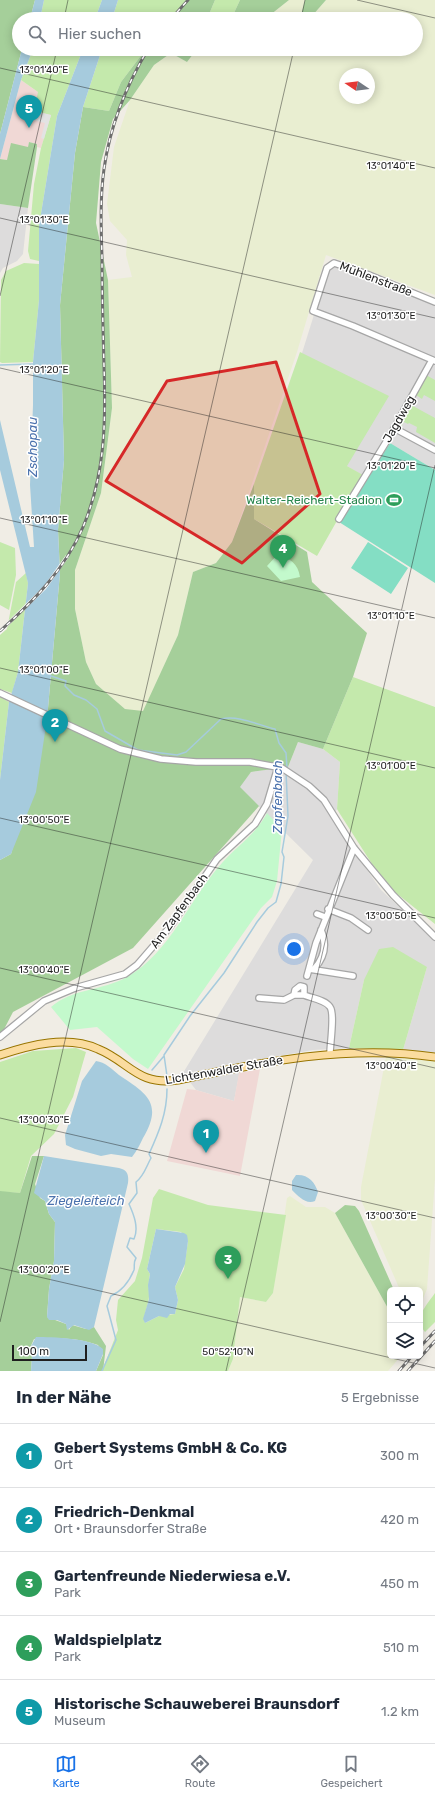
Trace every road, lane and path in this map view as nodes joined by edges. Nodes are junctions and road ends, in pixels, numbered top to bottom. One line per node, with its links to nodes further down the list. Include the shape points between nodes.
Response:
1 (435, 302): 2 (street, Mühlenstraße, via 334,263 326,268 313,312)
2 (434, 360): 3 (street, Jagdweg)
3 (394, 428): 4 (street); 5 (street, Jagdweg)
4 (435, 450)
5 (339, 519)
6 (2, 694): 7 (street, via 120,748 150,758 196,762 250,762)
7 (280, 768): 8 (street, via 324,800); 21 (street, Am Zapfenbach, via 267,804 255,824 217,859 169,928 137,965 125,974 75,988 44,1001)
8 (354, 848): 9 (street); 14 (street, via 393,895)
9 (328, 909): 11 (street); 13 (street, via 351,918)
10 (317, 914): 11 (street)
11 (325, 917): 12 (street)
12 (321, 930): 15 (street); 15 (street, via 326,946 321,958)
13 (368, 930)
14 (435, 937)
15 (311, 969): 16 (street); 17 (street)
16 (307, 976)
17 (353, 976)
18 (294, 995): 19 (street); 19 (street, via 300,986 304,987); 20 (street, via 284,1000)
19 (304, 995): 22 (street, via 325,1002 330,1007)
20 (259, 998)
21 (0, 1037)
22 (330, 1054): 23 (main road, Lichtenwalder Straße, via 279,1060 164,1081 147,1078 98,1049 76,1043 40,1044); 24 (main road, Lichtenwalder Straße)
23 (0, 1055)
24 (435, 1057)

